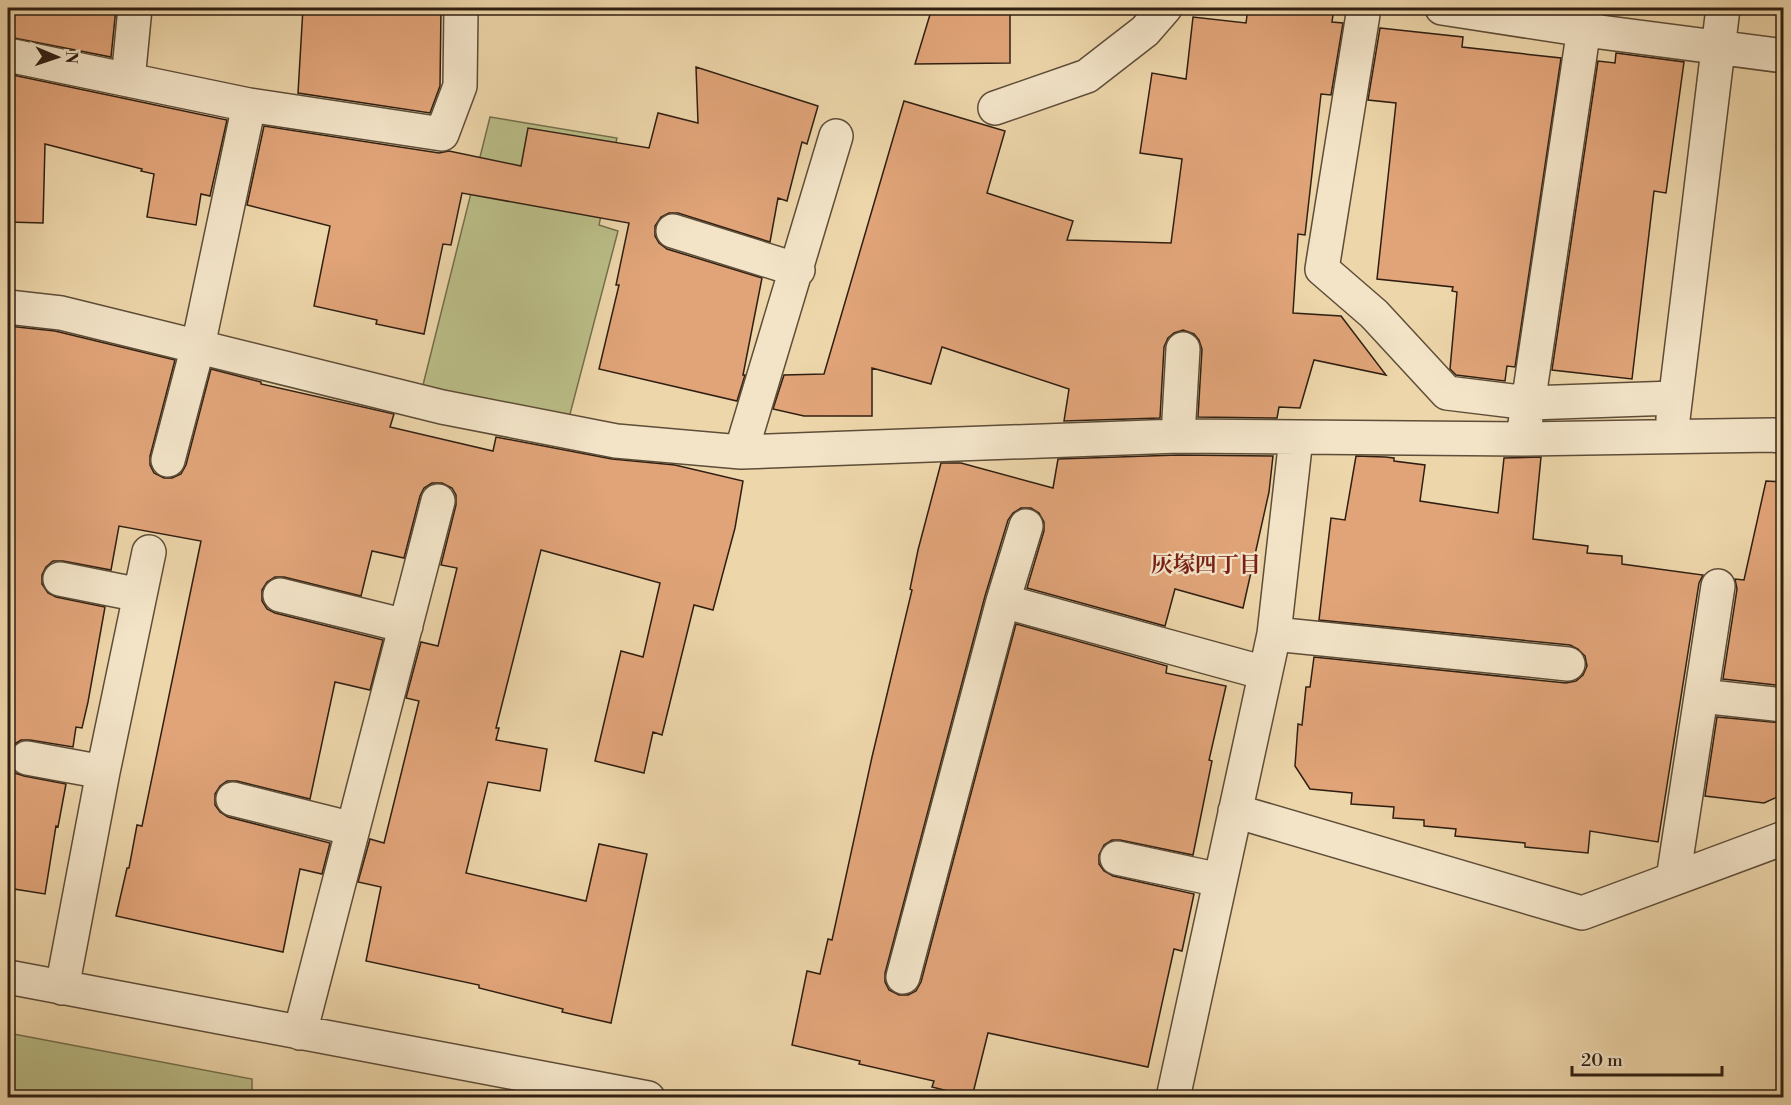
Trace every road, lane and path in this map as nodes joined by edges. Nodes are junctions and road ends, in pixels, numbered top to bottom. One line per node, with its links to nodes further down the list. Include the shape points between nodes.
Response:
1 (135, 8): 11 (street)
2 (460, 8): 12 (street, via 460,86 442,134)
3 (1165, 8): 13 (street, via 1146,31 1087,76)
4 (1364, 8): 21 (street, via 1322,269 1374,314 1448,393)
5 (1442, 8): 7 (street)
6 (1723, 8): 8 (street)
7 (1586, 19): 8 (street); 21 (street)
8 (1718, 48): 10 (street); 20 (street)
9 (8, 55): 11 (street)
10 (1784, 56)
11 (128, 80): 12 (street)
12 (249, 105): 18 (street)
13 (995, 108)
14 (836, 136): 16 (street)
15 (673, 231): 16 (street)
16 (798, 270): 27 (street)
17 (8, 306): 18 (street, via 61,313)
18 (198, 346): 27 (street, via 442,407 616,441); 28 (street)
19 (1183, 349): 22 (street)
20 (1674, 398): 21 (street); 23 (street)
21 (1529, 403): 26 (street)
22 (1178, 436): 25 (street); 27 (street)
23 (1672, 436): 24 (street); 26 (street)
24 (1784, 437)
25 (1296, 438): 26 (street); 38 (street)
26 (1523, 440)
27 (741, 452)
28 (168, 460)
29 (438, 501): 37 (street)
30 (1026, 526): 36 (street)
31 (149, 552): 34 (street)
32 (60, 579): 34 (street)
33 (1718, 586): 41 (street)
34 (140, 595): 44 (street)
35 (280, 595): 37 (street)
36 (1003, 601): 40 (street); 53 (street)
37 (406, 626): 47 (street)
38 (1274, 634): 39 (street); 40 (street)
39 (1568, 664)
40 (1264, 673): 46 (street)
41 (1701, 696): 42 (street); 50 (street)
42 (1784, 705)
43 (27, 758): 44 (street)
44 (103, 772): 54 (street)
45 (233, 799): 47 (street)
46 (1235, 811): 50 (street, via 1582,913); 51 (street)
47 (353, 829): 55 (street)
48 (1784, 838): 50 (street)
49 (1117, 858): 51 (street)
50 (1673, 879)
51 (1220, 880): 57 (street)
52 (8, 977): 54 (street)
53 (903, 977)
54 (62, 988): 55 (street)
55 (300, 1033): 56 (street)
56 (648, 1098)
57 (1173, 1098)

